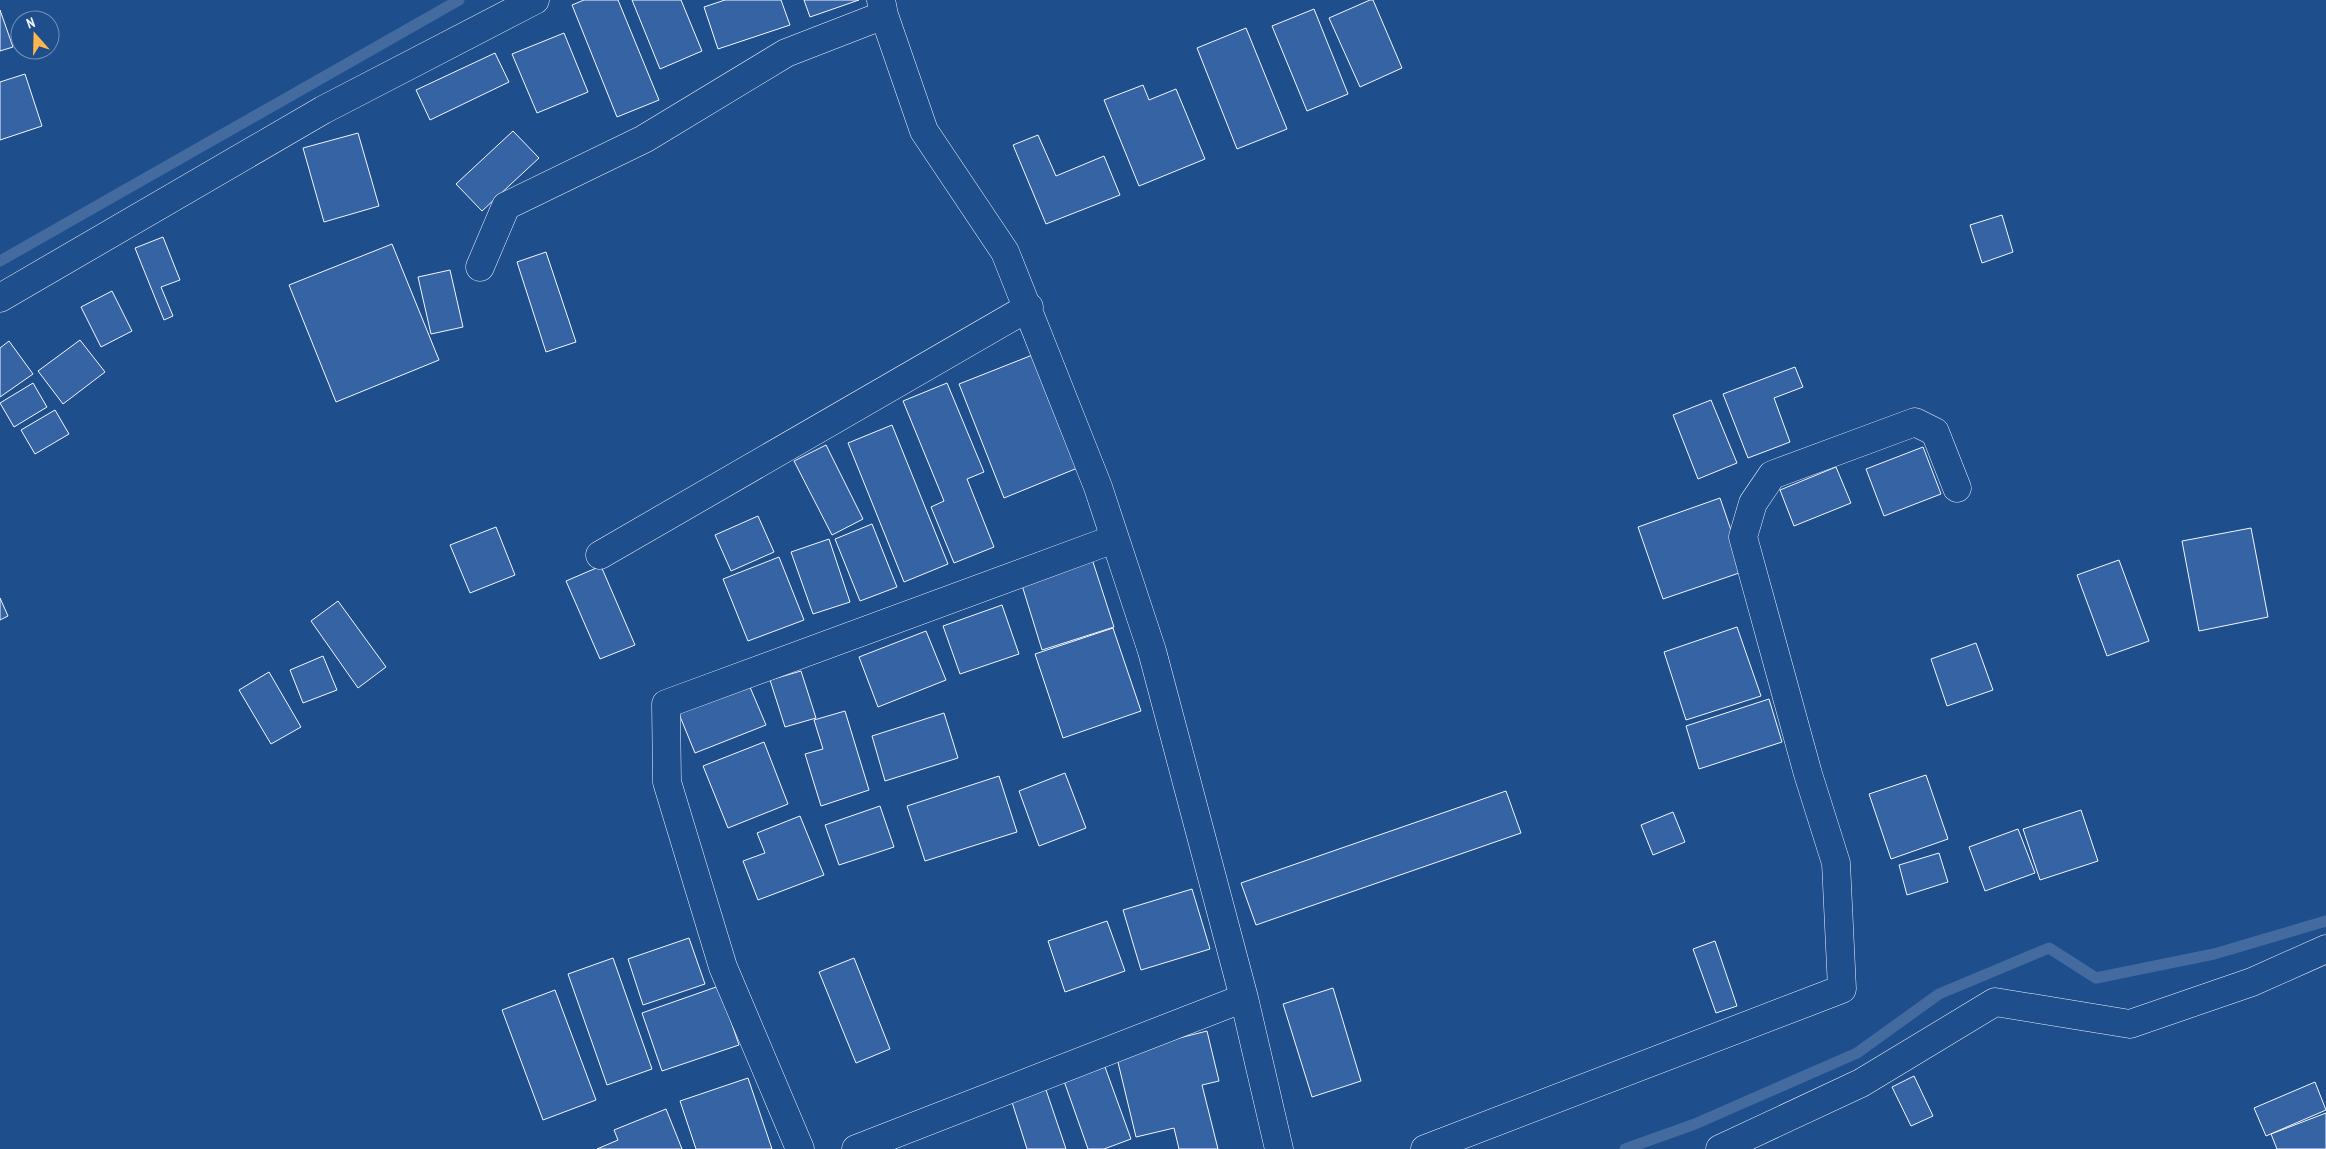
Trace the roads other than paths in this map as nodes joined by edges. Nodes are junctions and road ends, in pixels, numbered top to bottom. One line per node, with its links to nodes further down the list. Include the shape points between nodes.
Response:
1 (535, 0): 4 (street, via 323,110)
2 (882, 8): 3 (street, via 786,53 644,139 506,206); 5 (street, via 924,131 1005,252)
3 (480, 267)
4 (0, 298)
5 (1029, 307): 7 (street, via 1098,487); 8 (street)
6 (1957, 488): 14 (street, via 1935,432 1915,422 1772,475 1753,504 1743,537 1808,774 1836,863 1842,988)
7 (1114, 539): 10 (street, via 1152,651); 11 (street, via 666,704 667,782 723,967)
8 (600, 556)
9 (2326, 949): 15 (street, via 2252,982 2130,1024 1996,1002 1862,1083)
10 (1244, 998): 12 (street); 13 (street)
11 (800, 1149)
12 (856, 1149)
13 (1279, 1149)
14 (1424, 1149)
15 (1720, 1149)

